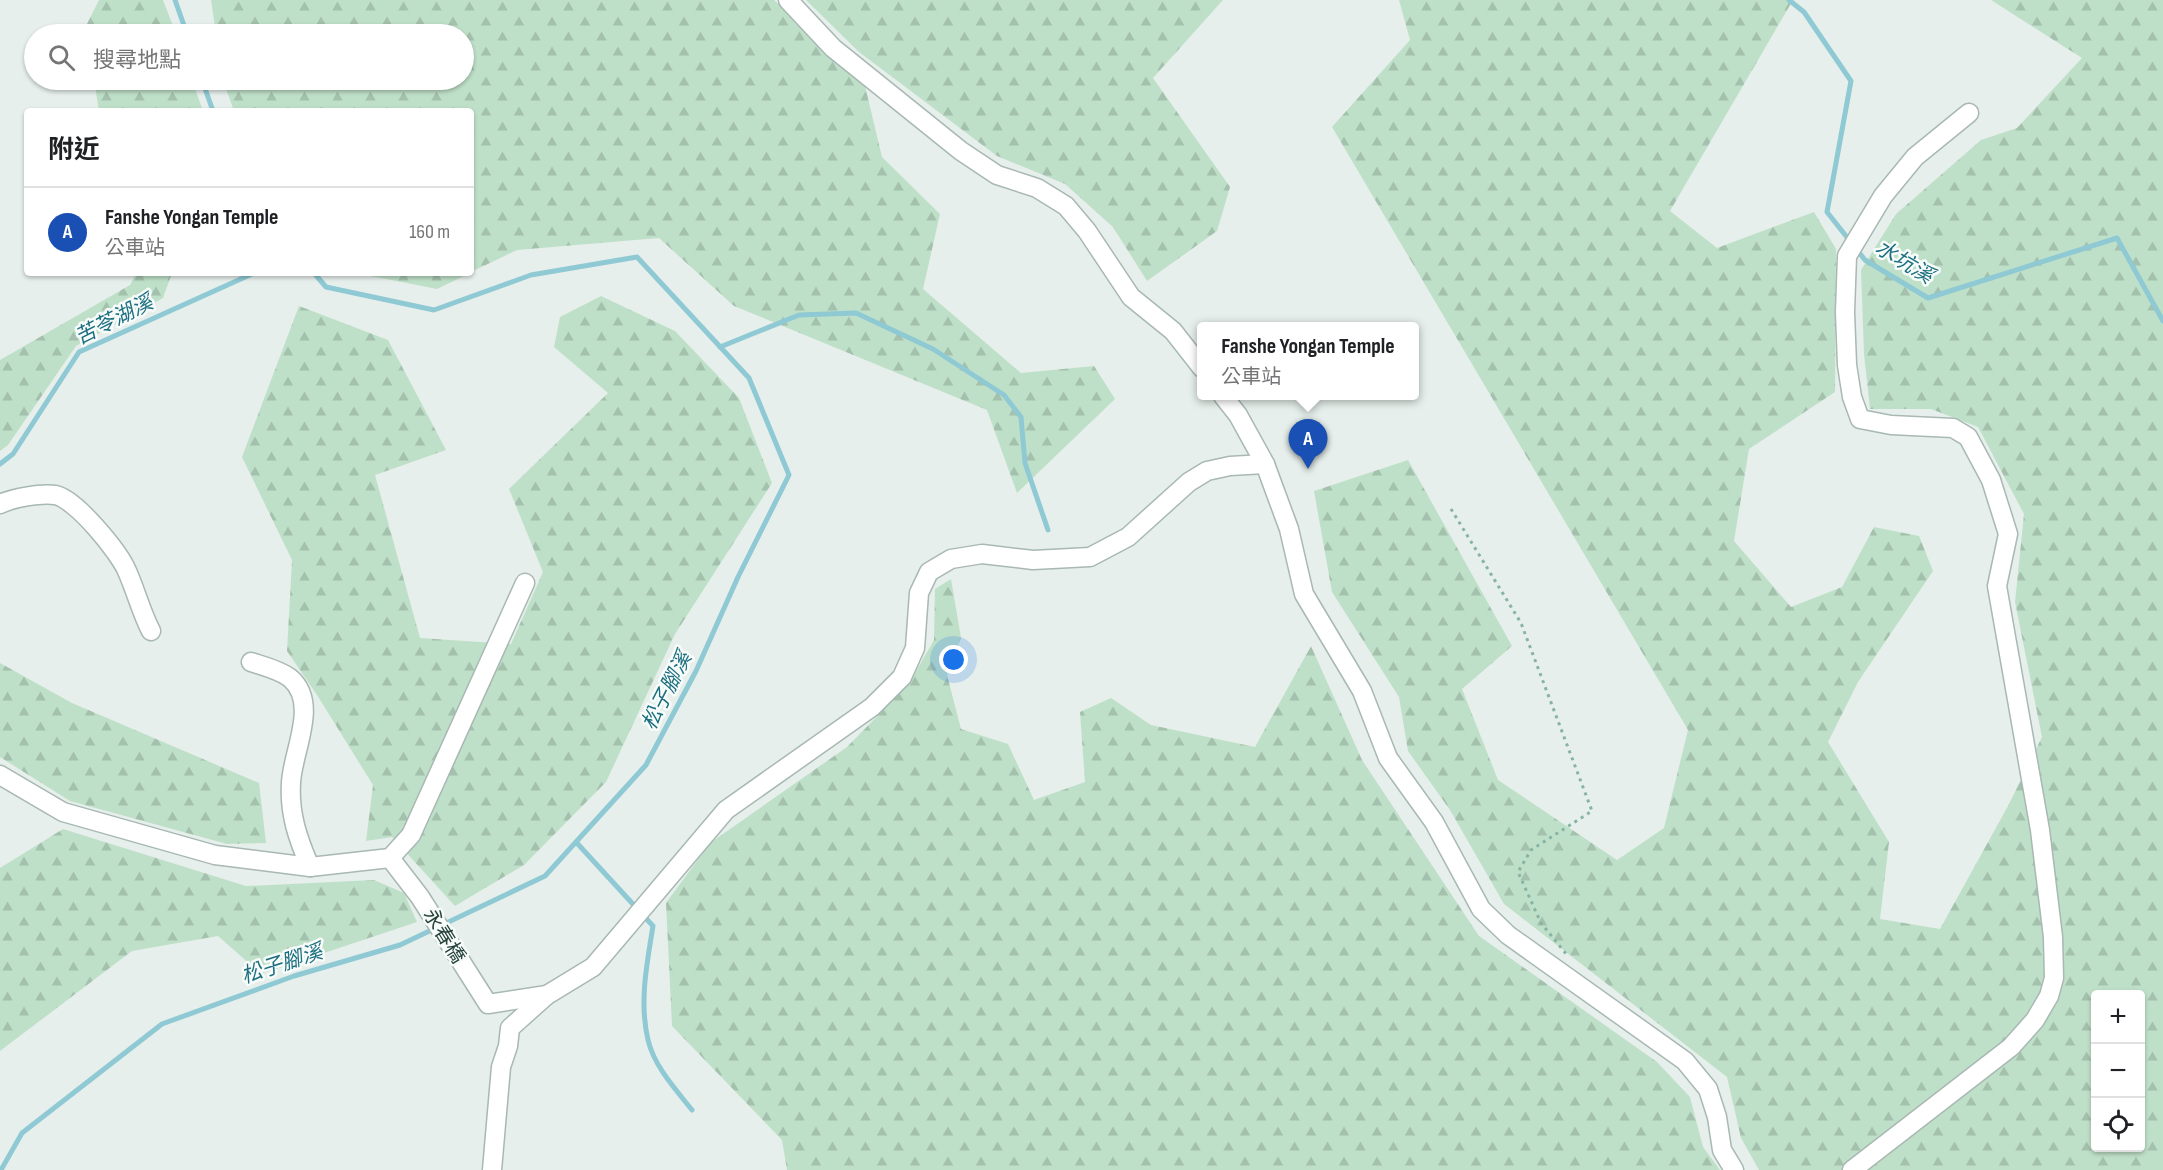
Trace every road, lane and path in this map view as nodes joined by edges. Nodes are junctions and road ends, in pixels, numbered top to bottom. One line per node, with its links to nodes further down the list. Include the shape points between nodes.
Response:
1 (788, 0): 3 (street, via 833,48 961,152 997,175 1037,189 1066,206 1131,297 1173,331)
2 (1969, 112): 18 (street, via 1915,157 1862,228 1847,256 1847,365 1851,397 1860,420 1953,428 1968,436 1991,480 2006,522 2008,534 1997,586 2040,830 2054,937 2054,978 2035,1020 2010,1047)
3 (1197, 362)
4 (1226, 400): 5 (street)
5 (1264, 464): 15 (street, via 1207,471 1128,537 1090,557 1033,560 982,554 951,560 929,572 919,593 915,648 902,677 872,707 726,810 593,967); 17 (street, via 1289,529 1304,594 1362,691 1388,758 1434,822 1481,909 1508,935 1685,1061 1708,1089 1722,1150)
6 (0, 504): 9 (street, via 54,495 69,501 104,538 126,569)
7 (1451, 509): 14 (path, via 1521,623 1592,811 1531,850 1518,872 1541,923)
8 (525, 583): 12 (street, via 411,835)
9 (151, 631)
10 (252, 662): 13 (street, via 290,678 300,695 305,714 291,781 291,814)
11 (0, 775): 13 (street, via 63,812 215,855)
12 (390, 858): 13 (street); 15 (street, 永春橋, via 420,897 488,1004)
13 (310, 867)
14 (1573, 962)
15 (547, 995): 16 (street, via 510,1028 501,1067)
16 (492, 1170)
17 (1734, 1170)
18 (1852, 1170)

